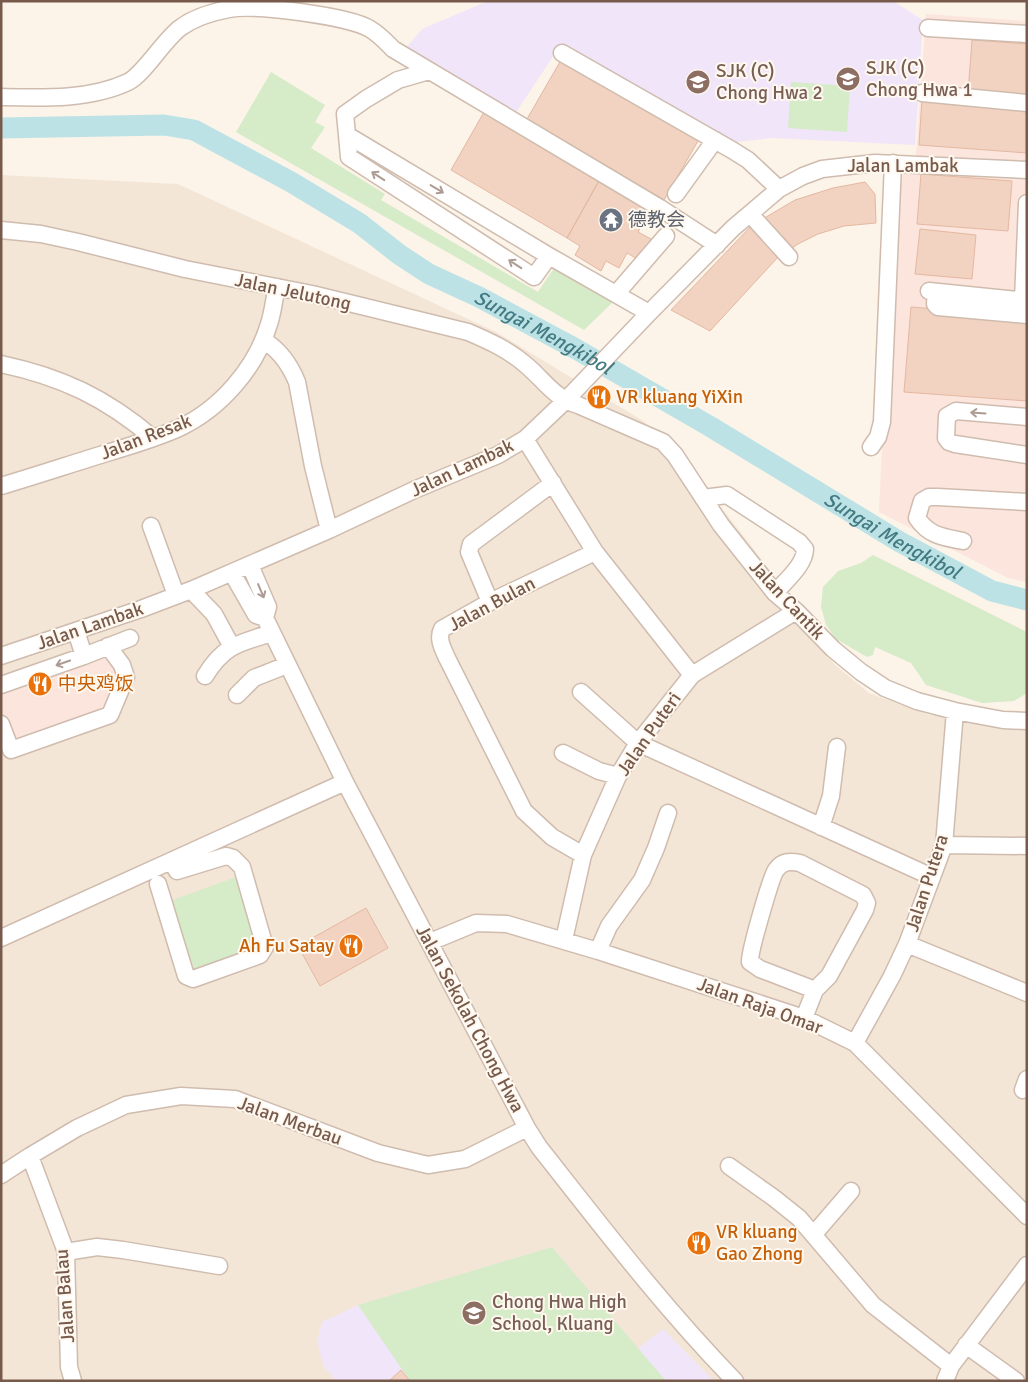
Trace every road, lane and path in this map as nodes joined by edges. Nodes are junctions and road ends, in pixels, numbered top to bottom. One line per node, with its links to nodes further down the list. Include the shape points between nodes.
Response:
1 (928, 28): 2 (street)
2 (1027, 34)
3 (562, 53): 9 (street)
4 (429, 70): 6 (street, via 393,49 370,29 353,22 323,15 231,8 206,14 180,29 129,82 104,90 55,98); 8 (street, via 398,80 345,114); 18 (street)
5 (922, 93): 7 (street)
6 (1, 97)
7 (1027, 103)
8 (347, 135): 19 (street, one-way to 19); 19 (street, one-way to 8, via 534,277 349,157)
9 (715, 140): 12 (street, via 748,160); 13 (street)
10 (893, 162): 11 (street, Jalan Lambak); 12 (street, Jalan Lambak, via 822,168); 32 (street, via 882,422)
11 (1027, 170)
12 (779, 189): 15 (street, Jalan Lambak)
13 (676, 194)
14 (1027, 203): 24 (street)
15 (750, 214): 18 (street, Jalan Lambak); 20 (street)
16 (1, 230): 21 (street, Jalan Jelutong, via 50,236 185,269)
17 (666, 236): 23 (street)
18 (717, 245): 25 (street, Jalan Lambak)
19 (549, 256): 23 (street)
20 (789, 257)
21 (277, 287): 26 (street, Jalan Resak); 28 (street, Jalan Jelutong, via 468,332 491,342 526,365)
22 (933, 292): 24 (street)
23 (616, 294): 25 (street)
24 (1026, 305)
25 (649, 313): 28 (street, Jalan Lambak)
26 (263, 340): 30 (street, Jalan Resak, via 242,377 215,405 180,428); 39 (street, via 283,357 297,382)
27 (1, 364): 30 (street, via 54,378 80,389 117,410)
28 (565, 401): 31 (street, Jalan Lambak); 36 (street, Jalan Cantik, via 662,442 675,455)
29 (1027, 417): 33 (street, one-way to 33, via 956,411 947,416 946,438 949,442)
30 (153, 438): 35 (street, Jalan Resak)
31 (525, 439): 34 (street); 39 (street, Jalan Lambak, via 498,456 414,490)
32 (871, 447)
33 (1027, 455)
34 (553, 484): 41 (street); 46 (street, via 471,544 469,552)
35 (1, 486)
36 (703, 498): 45 (street, Jalan Cantik); 45 (street, via 727,495 800,542 805,554)
37 (1027, 502): 40 (street, via 938,496 922,501 917,518 924,528 937,535)
38 (151, 526): 44 (street)
39 (329, 530): 42 (street, Jalan Lambak)
40 (963, 541)
41 (595, 552): 46 (street, Jalan Bulan); 57 (street)
42 (250, 564): 43 (street, Jalan Lambak); 48 (street, Jalan Sekolah Chong Hwa, one-way to 48, via 268,607)
43 (232, 573): 44 (street, Jalan Lambak); 48 (street, Jalan Sekolah Chong Hwa, via 256,615)
44 (184, 592): 49 (street, Jalan Lambak); 53 (street, via 214,614)
45 (775, 593): 47 (street, Jalan Cantik)
46 (490, 602): 75 (street, Jalan Bulan, via 442,629 440,642 524,811 552,837)
47 (796, 611): 57 (street, Jalan Puteri); 62 (street, Jalan Cantik, via 833,649 885,688)
48 (264, 618): 50 (street, Jalan Sekolah Chong Hwa)
49 (76, 631): 54 (street, Jalan Lambak); 55 (street)
50 (272, 633): 53 (street); 56 (street, Jalan Sekolah Chong Hwa)
51 (130, 638): 52 (street)
52 (108, 646): 55 (street); 67 (street, via 122,665 126,677 110,715)
53 (232, 646): 58 (street, via 218,657)
54 (1, 656)
55 (84, 656): 59 (street, one-way to 59)
56 (287, 665): 61 (street, via 254,678); 70 (street, Jalan Sekolah Chong Hwa)
57 (692, 675): 65 (street, Jalan Puteri)
58 (205, 676)
59 (1, 685)
60 (581, 692): 65 (street)
61 (237, 695)
62 (955, 711): 63 (street, Jalan Cantik); 73 (street, Jalan Putera)
63 (1027, 721)
64 (1, 724): 67 (street)
65 (638, 743): 69 (street, Jalan Puteri); 72 (street)
66 (837, 747): 72 (street, via 831,796)
67 (6, 752)
68 (563, 752): 69 (street, via 599,771)
69 (618, 776): 75 (street, Jalan Puteri)
70 (345, 782): 76 (street); 81 (street, Jalan Sekolah Chong Hwa)
71 (668, 813): 83 (street, via 642,880 608,926)
72 (821, 827): 77 (street)
73 (944, 845): 74 (street); 77 (street, Jalan Putera)
74 (1027, 846)
75 (583, 855): 80 (street, Jalan Puteri)
76 (171, 861): 78 (street, via 177,871 226,856 233,858 242,867 265,947 263,952 190,979 186,976); 79 (street)
77 (932, 877): 82 (street, Jalan Putera)
78 (158, 884)
79 (1, 938)
80 (564, 940): 81 (street, Jalan Raja Omar, via 506,924 476,923); 83 (street, Jalan Raja Omar)
81 (430, 942): 88 (street, Jalan Sekolah Chong Hwa)
82 (907, 944): 85 (street); 87 (street, Jalan Putera)
83 (598, 951): 86 (street, Jalan Raja Omar)
84 (815, 990): 84 (street, via 829,976 867,903 863,895 792,861 783,863 775,871 750,962); 86 (street)
85 (1027, 993)
86 (804, 1018): 87 (street, Jalan Raja Omar)
87 (855, 1043): 93 (street, Jalan Raja Omar)
88 (527, 1128): 89 (street, Jalan Merbau, via 465,1159 428,1165 378,1153 234,1099 181,1096 126,1105 77,1128); 101 (street, Jalan Sekolah Chong Hwa, via 652,1290)
89 (30, 1156): 91 (street, Jalan Merbau); 95 (street, Jalan Balau)
90 (729, 1166): 94 (street, via 799,1218)
91 (1, 1175)
92 (851, 1191): 94 (street)
93 (1027, 1216)
94 (814, 1234): 99 (street, via 872,1305)
95 (66, 1252): 97 (street, via 97,1247); 100 (street, Jalan Balau, via 69,1367)
96 (1027, 1265): 98 (street)
97 (219, 1266)
98 (966, 1345): 99 (street); 102 (street)
99 (948, 1373)
100 (73, 1381)
101 (735, 1381)
102 (1016, 1381)

